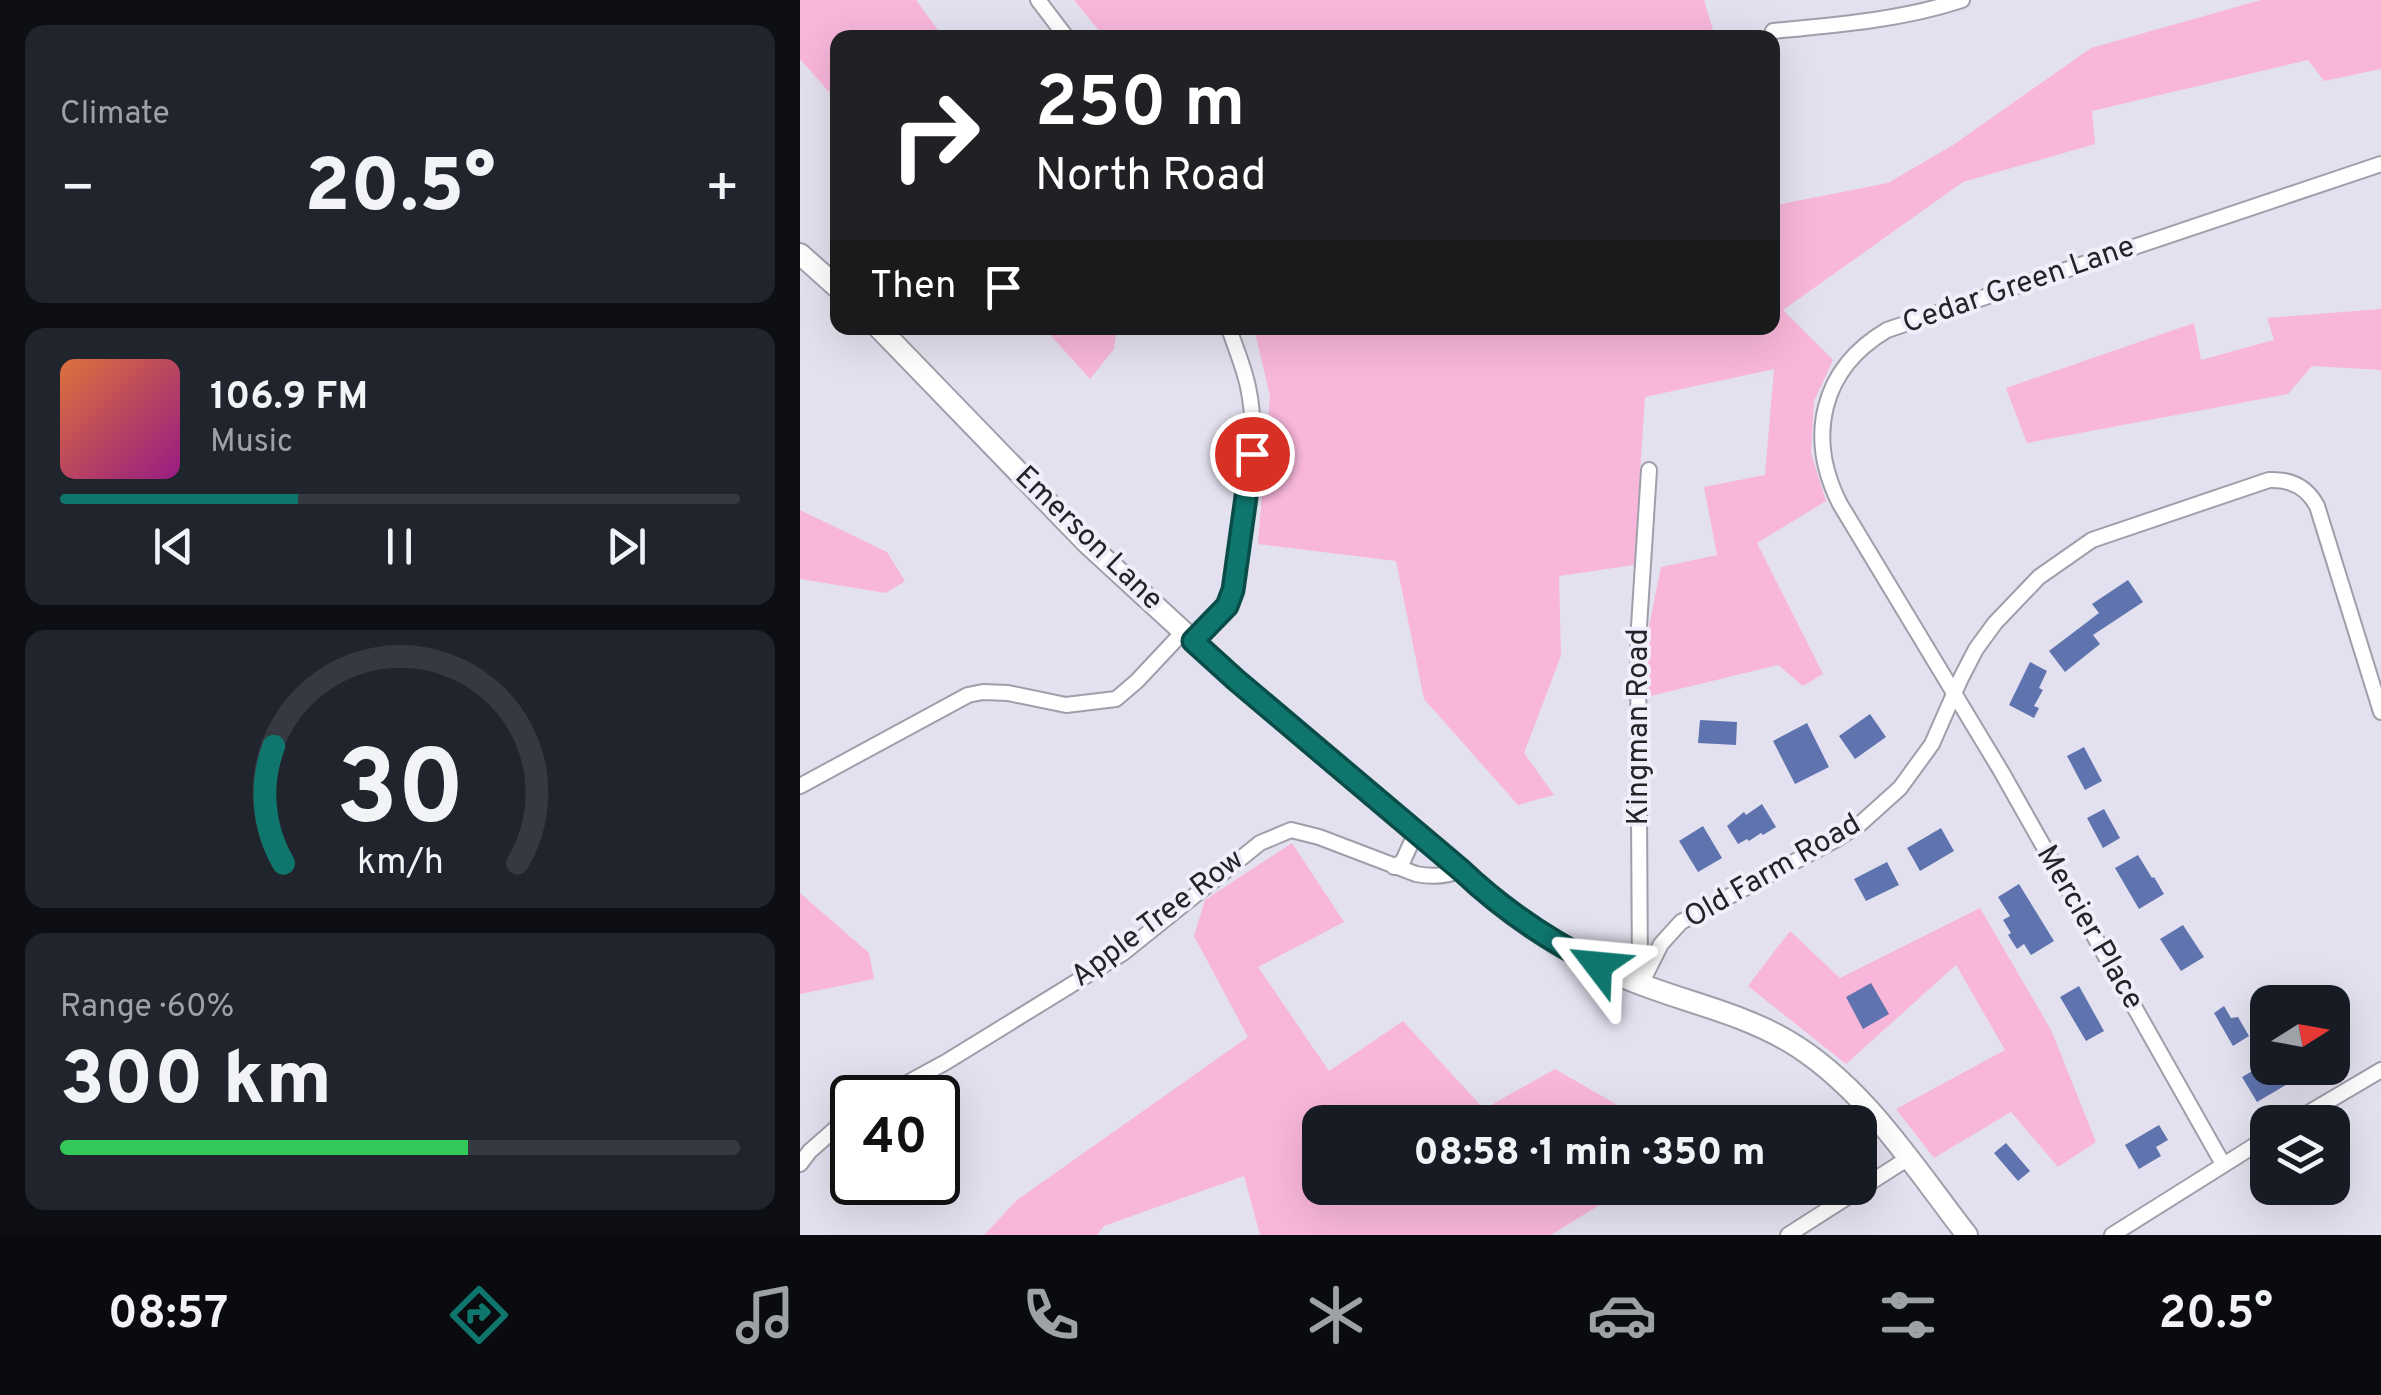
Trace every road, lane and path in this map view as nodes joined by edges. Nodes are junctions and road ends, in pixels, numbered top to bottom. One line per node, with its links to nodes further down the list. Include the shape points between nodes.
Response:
1 (1038, 0): 3 (street)
2 (1962, 0): 4 (street, via 1891,18)
3 (1062, 30)
4 (1780, 30)
5 (2381, 164): 12 (street, Cedar Green Lane, via 1899,325 1848,362 1825,408 1826,472)
6 (800, 254): 7 (street)
7 (830, 281)
8 (886, 335): 11 (street, Emerson Lane)
9 (1231, 335): 11 (street, via 1252,413 1233,590 1227,606)
10 (1649, 470): 18 (street, Kingman Road, via 1638,642)
11 (1188, 637): 14 (street, via 1116,698 1066,705 1008,693 968,695); 15 (street, Emerson Lane)
12 (1954, 694): 13 (street, Old Farm Road, via 1995,623 2039,576 2092,540 2269,480 2304,488 2317,506); 18 (street, Old Farm Road, via 1932,744 1881,807 1837,839 1681,922); 26 (street, Mercier Place)
13 (2381, 712)
14 (800, 786)
15 (1416, 832): 16 (street); 17 (street, Emerson Lane)
16 (1394, 867): 17 (street, Apple Tree Row, via 1432,877); 20 (street, Apple Tree Row, via 1290,830 1260,843 1122,953)
17 (1461, 870): 18 (street, Emerson Lane, via 1571,952)
18 (1640, 984): 24 (street, Emerson Lane, via 1788,1041 1840,1080)
19 (2381, 1070): 21 (street)
20 (922, 1075)
21 (2322, 1105)
22 (830, 1134): 25 (street)
23 (2250, 1148): 26 (street)
24 (1908, 1159): 27 (street); 28 (street, Emerson Lane)
25 (800, 1164)
26 (2223, 1164): 29 (street)
27 (1788, 1235)
28 (1967, 1235)
29 (2112, 1235)

